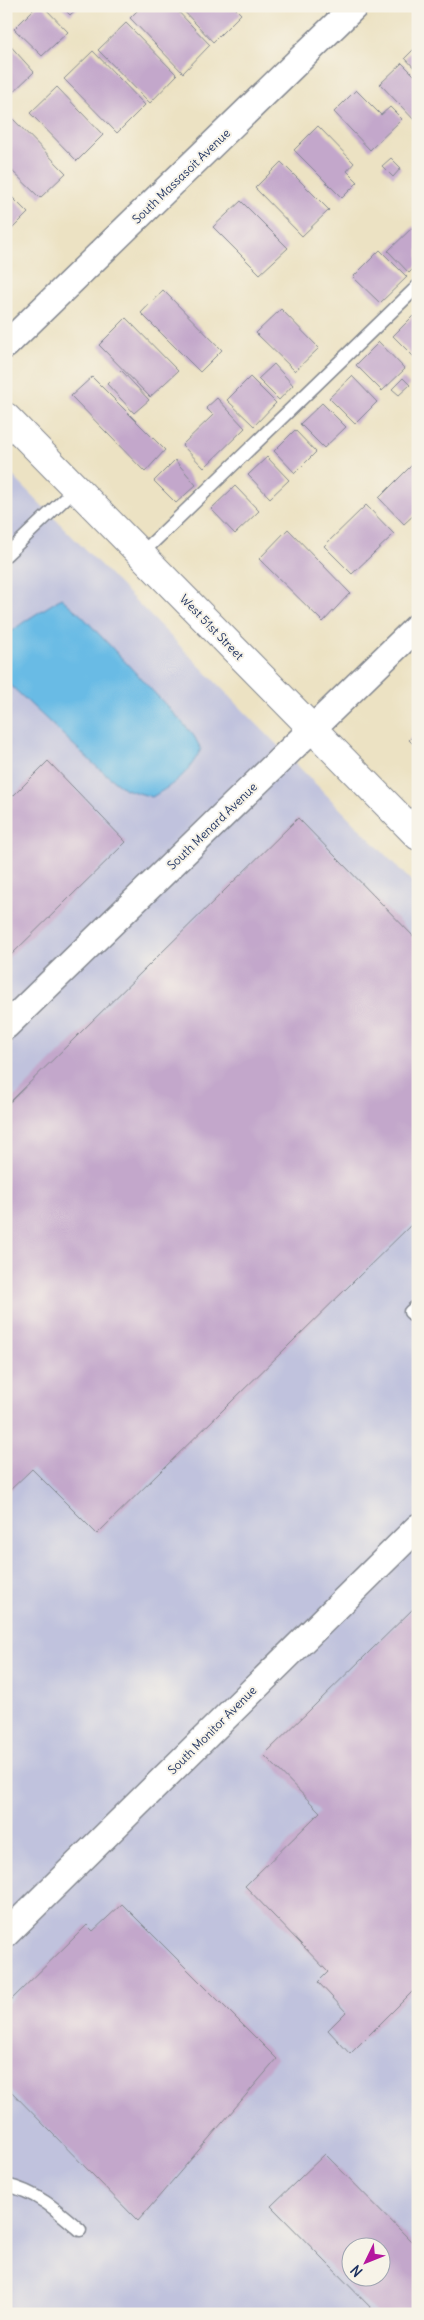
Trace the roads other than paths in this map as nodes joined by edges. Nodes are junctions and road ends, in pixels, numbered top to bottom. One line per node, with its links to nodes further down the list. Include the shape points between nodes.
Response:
1 (355, 6): 3 (street, South Massasoit Avenue)
2 (418, 286): 6 (lane)
3 (6, 345)
4 (6, 417): 5 (street, West 51st Street)
5 (76, 488): 6 (street, West 51st Street); 7 (lane)
6 (141, 554): 9 (street, West 51st Street)
7 (6, 555)
8 (418, 626): 9 (street, South Menard Avenue)
9 (312, 728): 10 (street, West 51st Street); 11 (street, South Menard Avenue)
10 (418, 836)
11 (6, 1026)
12 (418, 1305): 13 (lane, via 410,1312)
13 (418, 1319)
14 (418, 1527): 15 (street, South Monitor Avenue)
15 (6, 1934)
16 (6, 2185): 17 (lane, via 45,2200)
17 (80, 2230)

